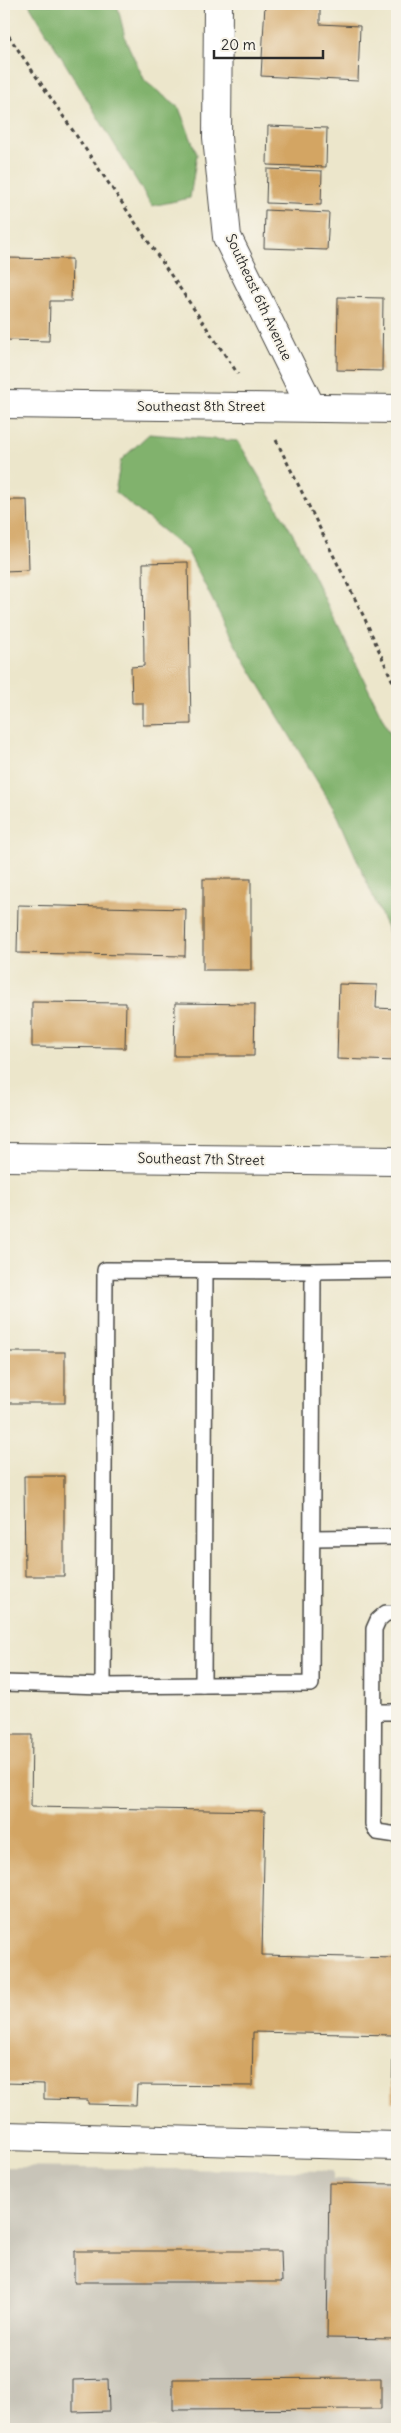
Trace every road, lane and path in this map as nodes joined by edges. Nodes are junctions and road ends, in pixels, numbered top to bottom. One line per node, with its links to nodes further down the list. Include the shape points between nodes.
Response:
1 (218, 4): 5 (street, Southeast 6th Avenue, via 217,137 228,237)
2 (4, 29): 4 (path)
3 (4, 404): 4 (street, Southeast 8th Street)
4 (260, 407): 5 (street, Southeast 8th Street); 7 (path, via 364,617)
5 (310, 407): 6 (street, Southeast 8th Street)
6 (397, 409)
7 (397, 692)
8 (4, 1157): 9 (street, Southeast 7th Street)
9 (397, 1161)
10 (397, 1270): 12 (lane)
11 (205, 1271): 12 (lane); 17 (lane, via 105,1270); 18 (lane)
12 (313, 1272): 14 (lane)
13 (397, 1537): 14 (lane)
14 (312, 1538): 18 (lane, via 311,1684)
15 (397, 1613): 19 (lane, via 386,1613 374,1629)
16 (4, 1683): 17 (lane)
17 (103, 1686): 18 (lane)
18 (203, 1686)
19 (374, 1712): 20 (lane); 21 (lane, via 373,1824 377,1832)
20 (397, 1712)
21 (397, 1836)
22 (4, 2136): 23 (street)
23 (397, 2146)

